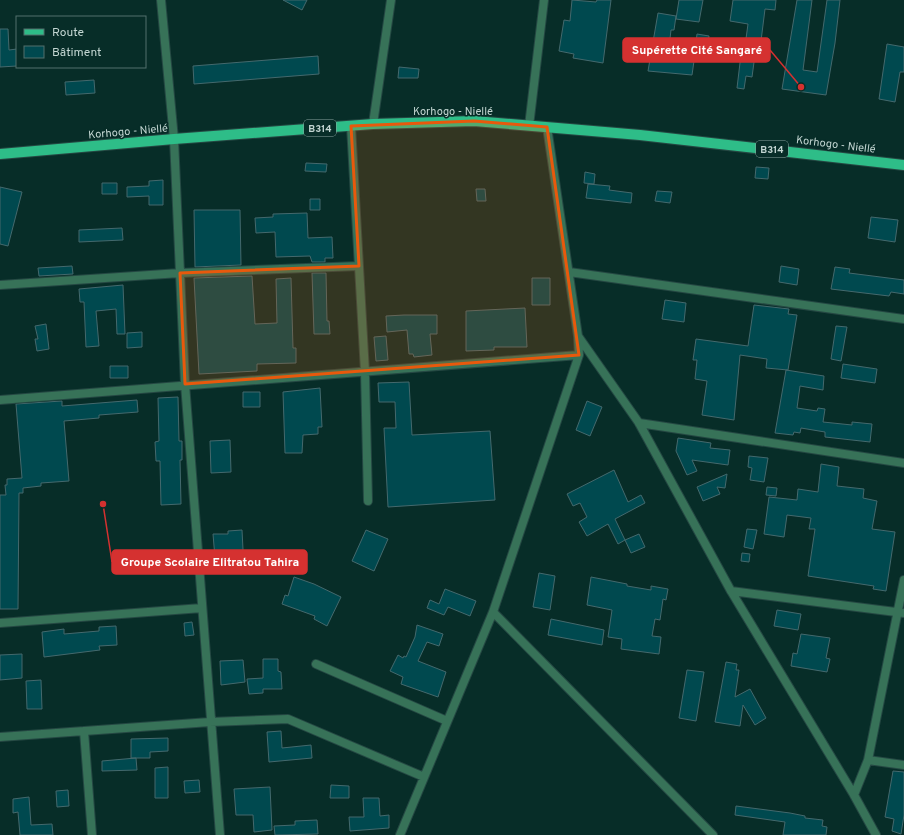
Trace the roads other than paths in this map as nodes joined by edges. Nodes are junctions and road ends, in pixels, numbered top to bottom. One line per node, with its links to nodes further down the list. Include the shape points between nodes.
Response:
1 (162, 0): 8 (street)
2 (391, 0): 4 (street)
3 (544, 0): 6 (street)
4 (373, 124): 5 (main road, Korhogo - Niellé / B314); 6 (main road, Korhogo - Niellé / B314, via 474,121)
5 (351, 126): 8 (main road, Korhogo - Niellé / B314); 11 (street)
6 (529, 126): 7 (main road, Korhogo - Niellé / B314)
7 (547, 127): 10 (main road, Korhogo - Niellé / B314); 12 (street)
8 (174, 139): 9 (main road, Korhogo - Niellé / B314); 13 (street)
9 (0, 154)
10 (904, 165)
11 (359, 266): 13 (street); 18 (street)
12 (569, 272): 15 (street); 16 (street)
13 (180, 273): 14 (street); 19 (street)
14 (0, 285)
15 (904, 319)
16 (578, 336): 17 (street); 21 (street)
17 (579, 355): 18 (street); 27 (street)
18 (365, 372): 19 (street); 23 (street)
19 (185, 384): 20 (street); 26 (street)
20 (0, 400)
21 (639, 422): 22 (street); 25 (street)
22 (904, 463)
23 (368, 501)
24 (904, 580): 28 (street)
25 (731, 591): 28 (street); 38 (street)
26 (202, 608): 29 (street); 31 (street)
27 (493, 612): 32 (street); 42 (street)
28 (901, 613): 35 (street)
29 (0, 623)
30 (316, 664): 32 (street)
31 (210, 722): 33 (street); 37 (street, via 288,719); 40 (street)
32 (447, 722): 37 (street)
33 (84, 731): 34 (street); 39 (street)
34 (0, 737)
35 (868, 760): 36 (street); 38 (street)
36 (904, 765)
37 (424, 777): 41 (street)
38 (854, 795): 43 (street)
39 (92, 835)
40 (220, 835)
41 (400, 835)
42 (713, 835)
43 (876, 835)

